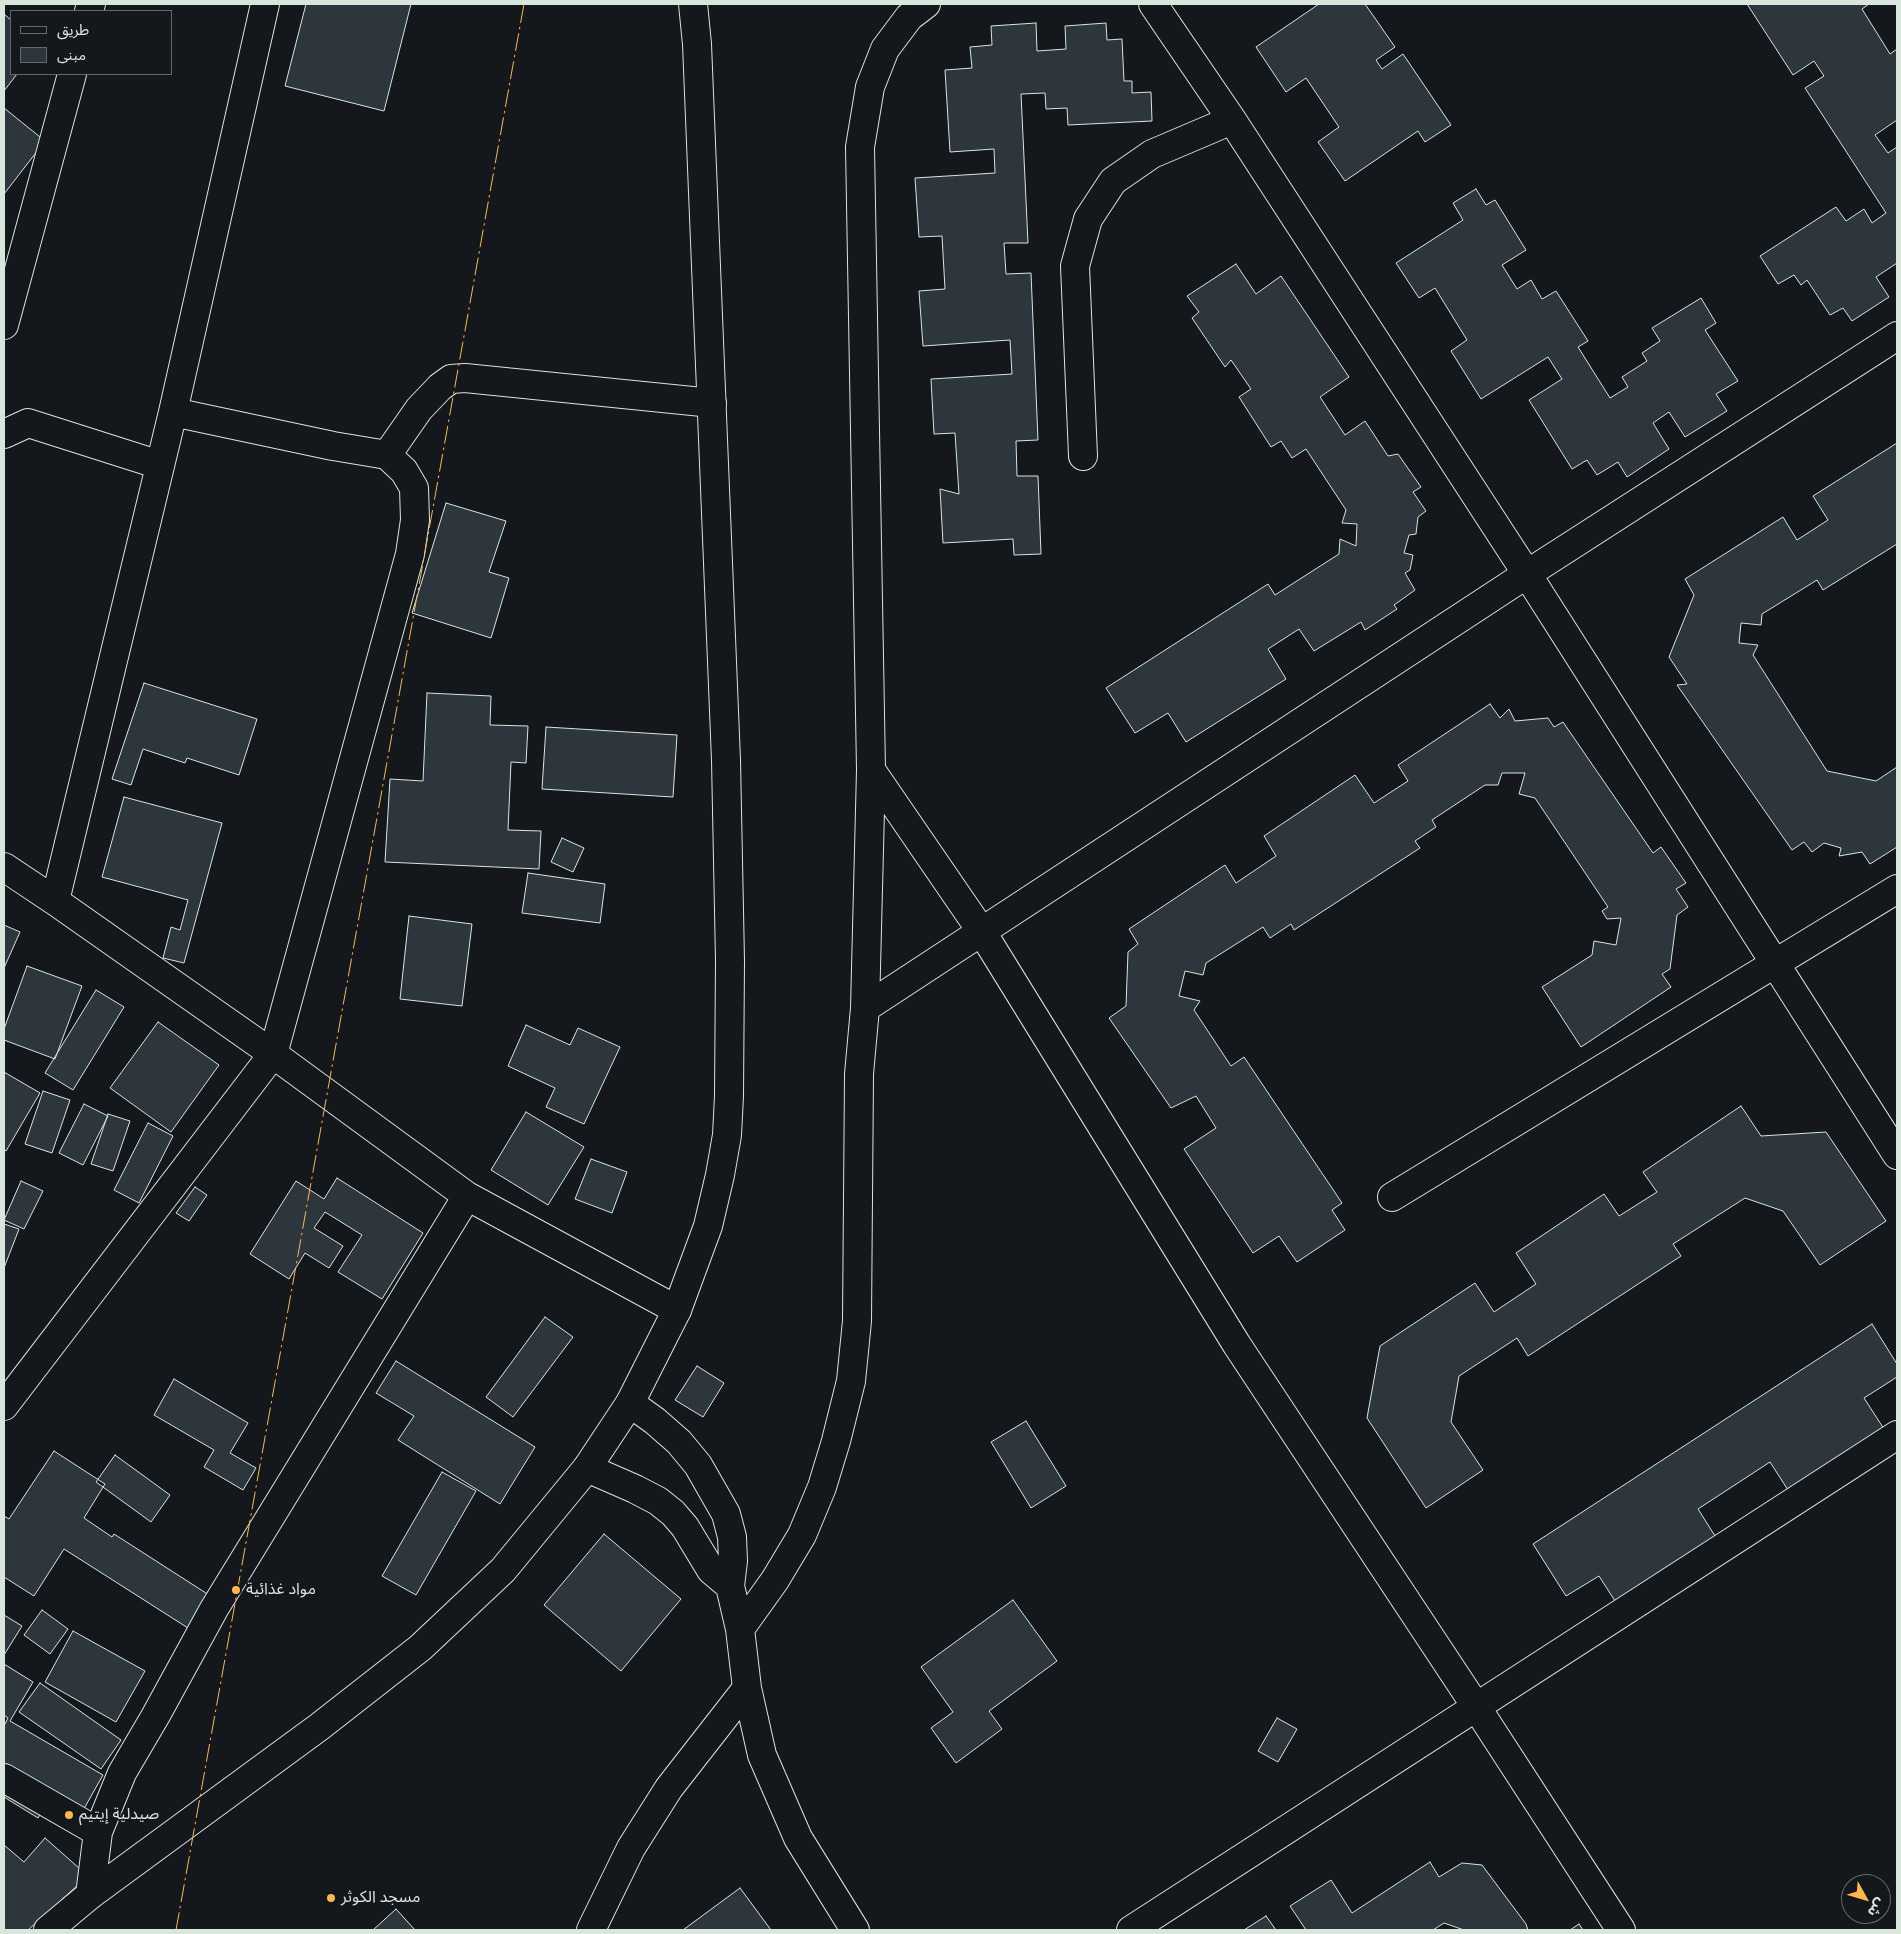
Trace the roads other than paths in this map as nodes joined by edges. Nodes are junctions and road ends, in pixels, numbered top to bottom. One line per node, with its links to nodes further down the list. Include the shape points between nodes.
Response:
1 (265, 4): 10 (street)
2 (693, 4): 9 (street, via 698,54)
3 (926, 4): 16 (street, via 909,17 884,49 870,87 860,147)
4 (1153, 4): 6 (street)
5 (72, 75): 7 (street)
6 (1232, 120): 13 (street, via 1152,154 1113,181 1088,219 1075,266); 15 (street)
7 (4, 325)
8 (1897, 336): 15 (street)
9 (712, 403): 12 (street, via 465,378 451,380 419,408); 27 (street, via 726,760 729,1096 727,1135 708,1226)
10 (174, 412): 12 (street); 14 (street)
11 (4, 434): 14 (street, via 28,423)
12 (387, 455): 23 (street, via 404,471 414,488 415,520 410,554)
13 (1083, 456)
14 (160, 465): 19 (street)
15 (1527, 574): 20 (street); 21 (street)
16 (871, 770): 20 (street); 22 (street)
17 (4, 867): 19 (street)
18 (1897, 889): 21 (street)
19 (55, 900): 23 (street)
20 (982, 932): 22 (street); 35 (street, via 1237,1345)
21 (1775, 964): 24 (street); 26 (street)
22 (865, 1008): 33 (street, via 859,1074 857,1321 851,1381 822,1487 802,1535)
23 (273, 1054): 25 (street); 29 (street)
24 (1897, 1155)
25 (467, 1196): 27 (street); 37 (street, via 214,1609 122,1773)
26 (1392, 1197)
27 (677, 1310): 28 (street)
28 (630, 1403): 31 (street); 32 (street, via 679,1442 715,1492 726,1514 732,1537)
29 (4, 1406)
30 (1897, 1435): 35 (street)
31 (587, 1468): 32 (street, via 666,1507 685,1527 711,1570); 38 (street, via 503,1570 420,1648)
32 (730, 1586): 33 (street)
33 (740, 1629): 34 (street)
34 (747, 1688): 40 (street, via 670,1788 631,1848); 41 (street, via 762,1755 798,1838)
35 (1478, 1708): 42 (street); 43 (street)
36 (4, 1778): 37 (street)
37 (98, 1832): 38 (street)
38 (90, 1896): 39 (street)
39 (48, 1930)
40 (591, 1930)
41 (855, 1930)
42 (1131, 1930)
43 (1621, 1930)

